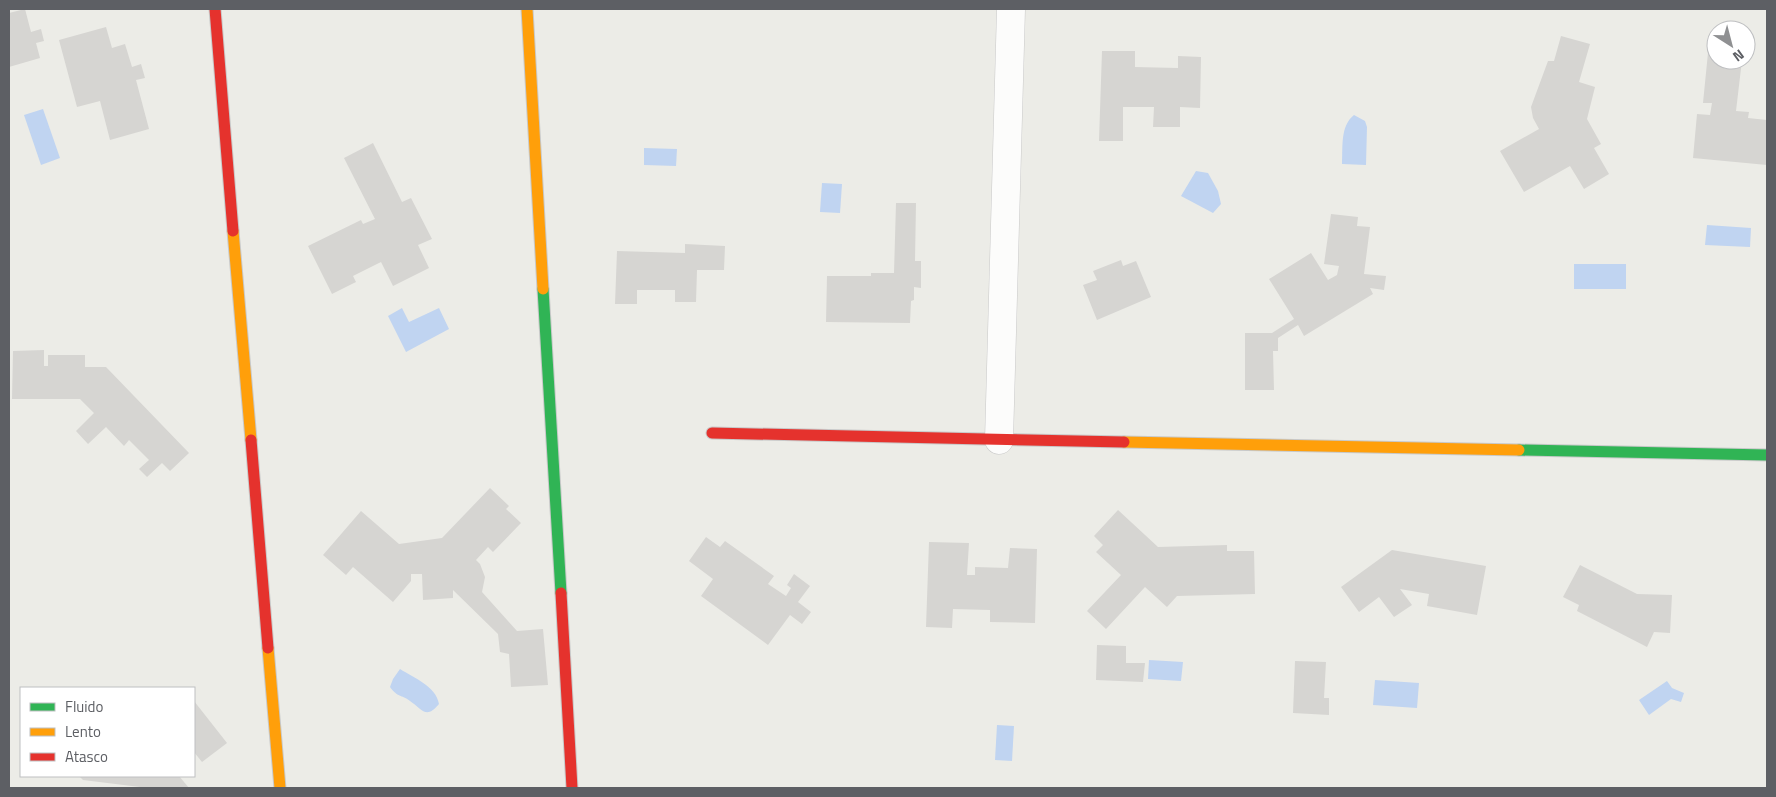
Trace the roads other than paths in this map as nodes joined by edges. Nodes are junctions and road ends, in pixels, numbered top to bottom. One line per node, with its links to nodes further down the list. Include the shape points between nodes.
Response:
1 (215, 9): 7 (street)
2 (527, 9): 8 (street)
3 (1011, 9): 5 (street)
4 (712, 433): 5 (street)
5 (999, 440): 6 (street)
6 (1767, 455)
7 (280, 788)
8 (572, 788)

